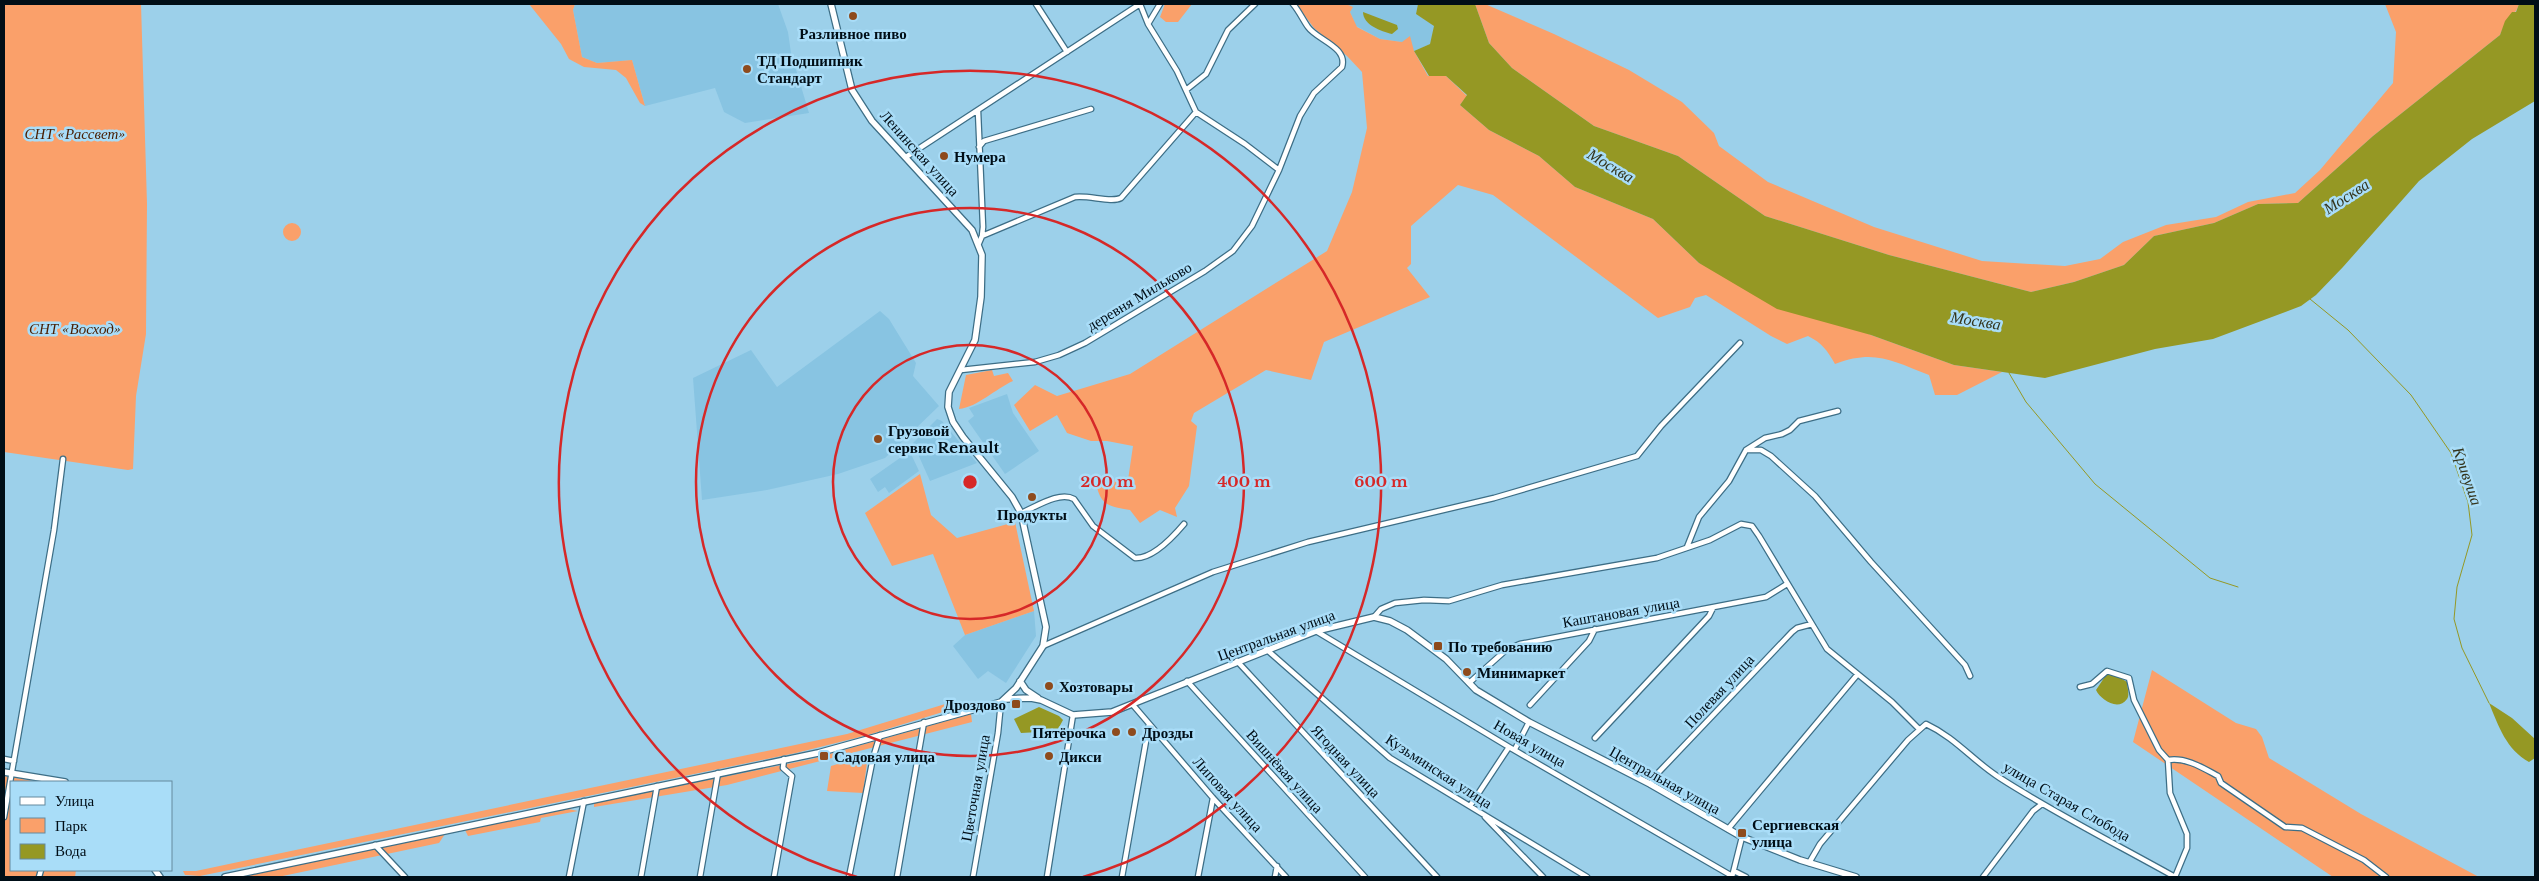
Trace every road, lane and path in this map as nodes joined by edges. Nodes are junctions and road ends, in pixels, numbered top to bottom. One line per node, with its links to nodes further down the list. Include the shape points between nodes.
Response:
1 (831, 4): 14 (street, Ленинская улица, via 852,90 872,121)
2 (1036, 4): 8 (street)
3 (1140, 4): 7 (street); 8 (street)
4 (1160, 4): 7 (street)
5 (1254, 4): 9 (street, via 1228,30 1206,74)
6 (1293, 4): 15 (street, деревня Мильково, via 1316,35 1342,54 1344,63 1314,93 1300,116)
7 (1149, 22): 9 (street)
8 (1067, 52): 11 (street)
9 (1186, 90): 12 (street)
10 (1091, 109): 13 (street, via 984,141)
11 (978, 111): 13 (street); 14 (street)
12 (1196, 112): 15 (street); 16 (street, via 1121,198 1114,201 1087,195 1075,197)
13 (979, 151): 16 (street)
14 (906, 157): 17 (street, Ленинская улица, via 972,230)
15 (1279, 170): 19 (street, деревня Мильково, via 1252,226 1233,250 1205,271 1058,356 1036,362)
16 (982, 236): 17 (street)
17 (978, 243): 19 (street, Ленинская улица, via 982,255 978,322 975,340)
18 (1740, 343): 32 (street, via 1637,456 1494,498 1267,554 1213,572)
19 (961, 370): 23 (street, Ленинская улица, via 948,398 954,422)
20 (1838, 411): 21 (street, via 1799,421 1782,434 1764,438)
21 (1746, 450): 25 (street, via 1729,481 1699,517); 36 (street, via 1761,450 1771,456 1815,496 1870,562 1965,665)
22 (63, 459): 55 (street, via 54,530)
23 (1021, 513): 24 (street, via 1059,497 1070,496 1093,526 1135,558 1150,554); 32 (street, Ленинская улица, via 1046,627)
24 (1184, 524)
25 (1687, 547): 26 (street, via 1747,523 1759,536); 28 (street, via 1656,558 1502,586 1449,601 1395,602)
26 (1787, 584): 27 (street, Каштановая улица, via 1766,598); 29 (street)
27 (1713, 608): 30 (street, Каштановая улица); 51 (street)
28 (1374, 617): 31 (street, Центральная улица); 39 (street, Центральная улица, via 1407,630 1446,659)
29 (1812, 624): 35 (street, via 1827,649); 63 (street, Полевая улица, via 1792,632)
30 (1595, 630): 39 (street, Каштановая улица, via 1512,646); 44 (street, via 1589,641)
31 (1316, 631): 33 (street, Центральная улица); 52 (street, Новая улица)
32 (1043, 646): 37 (street)
33 (1266, 649): 34 (street, Центральная улица); 68 (street, Кузьминская улица, via 1390,758)
34 (1237, 661): 38 (street, Центральная улица); 92 (street, Ягодная улица)
35 (1857, 675): 49 (street, via 1892,702); 71 (street)
36 (1970, 676)
37 (1020, 681): 41 (street); 42 (street, via 1026,690)
38 (1187, 681): 43 (street, Центральная улица); 91 (street, Вишнёвая улица)
39 (1469, 683): 47 (street, Центральная улица)
40 (2080, 687): 56 (street, via 2092,684 2108,671 2128,678 2134,700 2159,750)
41 (1003, 700): 42 (street, Центральная улица); 46 (street, Центральная улица); 85 (street, Цветочная улица)
42 (1041, 700): 45 (street, Центральная улица)
43 (1133, 705): 45 (street, Центральная улица, via 1112,712); 48 (street, Липовая улица)
44 (1530, 705)
45 (1073, 715): 86 (street)
46 (924, 722): 50 (street, Центральная улица); 84 (street)
47 (1529, 722): 52 (street); 63 (street, Центральная улица)
48 (1149, 724): 65 (street, Липовая улица); 87 (street)
49 (1919, 729): 67 (street, улица Старая Слобода, via 1926,724 1951,738 1997,776); 74 (street, via 1820,844)
50 (880, 735): 54 (street, Центральная улица); 83 (street, via 872,758)
51 (1595, 738)
52 (1512, 748): 68 (street); 76 (street, Новая улица)
53 (4, 759): 55 (street)
54 (784, 759): 59 (street, Центральная улица); 82 (street, via 783,768 792,776)
55 (14, 760): 58 (street)
56 (2168, 760): 98 (street, via 2170,793 2187,834 2187,848); 99 (street, via 2190,762 2218,776 2221,783 2285,827 2302,828 2364,860)
57 (4, 772): 58 (street)
58 (12, 773): 60 (street); 61 (street)
59 (718, 773): 64 (street, Центральная улица); 81 (street)
60 (11, 781)
61 (51, 781)
62 (10, 784): 70 (street)
63 (1650, 784): 71 (street, Центральная улица)
64 (657, 786): 66 (street, Центральная улица); 80 (street)
65 (1213, 798): 75 (street, Липовая улица); 88 (street)
66 (584, 801): 73 (street, Центральная улица); 79 (street)
67 (2042, 804): 97 (street, via 2033,811); 98 (street, улица Старая Слобода)
68 (1470, 806): 69 (street, Кузьминская улица)
69 (1480, 812): 93 (street); 94 (street, Кузьминская улица)
70 (4, 817)
71 (1728, 829): 72 (street, Центральная улица)
72 (1742, 837): 74 (street, Центральная улица); 76 (street)
73 (375, 845): 77 (street, Центральная улица); 78 (street)
74 (1809, 863): 96 (street, Центральная улица)
75 (1277, 866): 89 (street); 90 (street, Липовая улица)
76 (1733, 875): 95 (street, Новая улица)
77 (225, 877)
78 (405, 877)
79 (569, 877)
80 (641, 877)
81 (700, 877)
82 (774, 877)
83 (849, 877)
84 (897, 877)
85 (973, 877)
86 (1047, 877)
87 (1122, 877)
88 (1198, 877)
89 (1275, 877)
90 (1286, 877)
91 (1364, 877)
92 (1437, 877)
93 (1543, 877)
94 (1588, 877)
95 (1746, 877)
96 (1856, 877)
97 (1983, 877)
98 (2175, 877)
99 (2386, 877)

